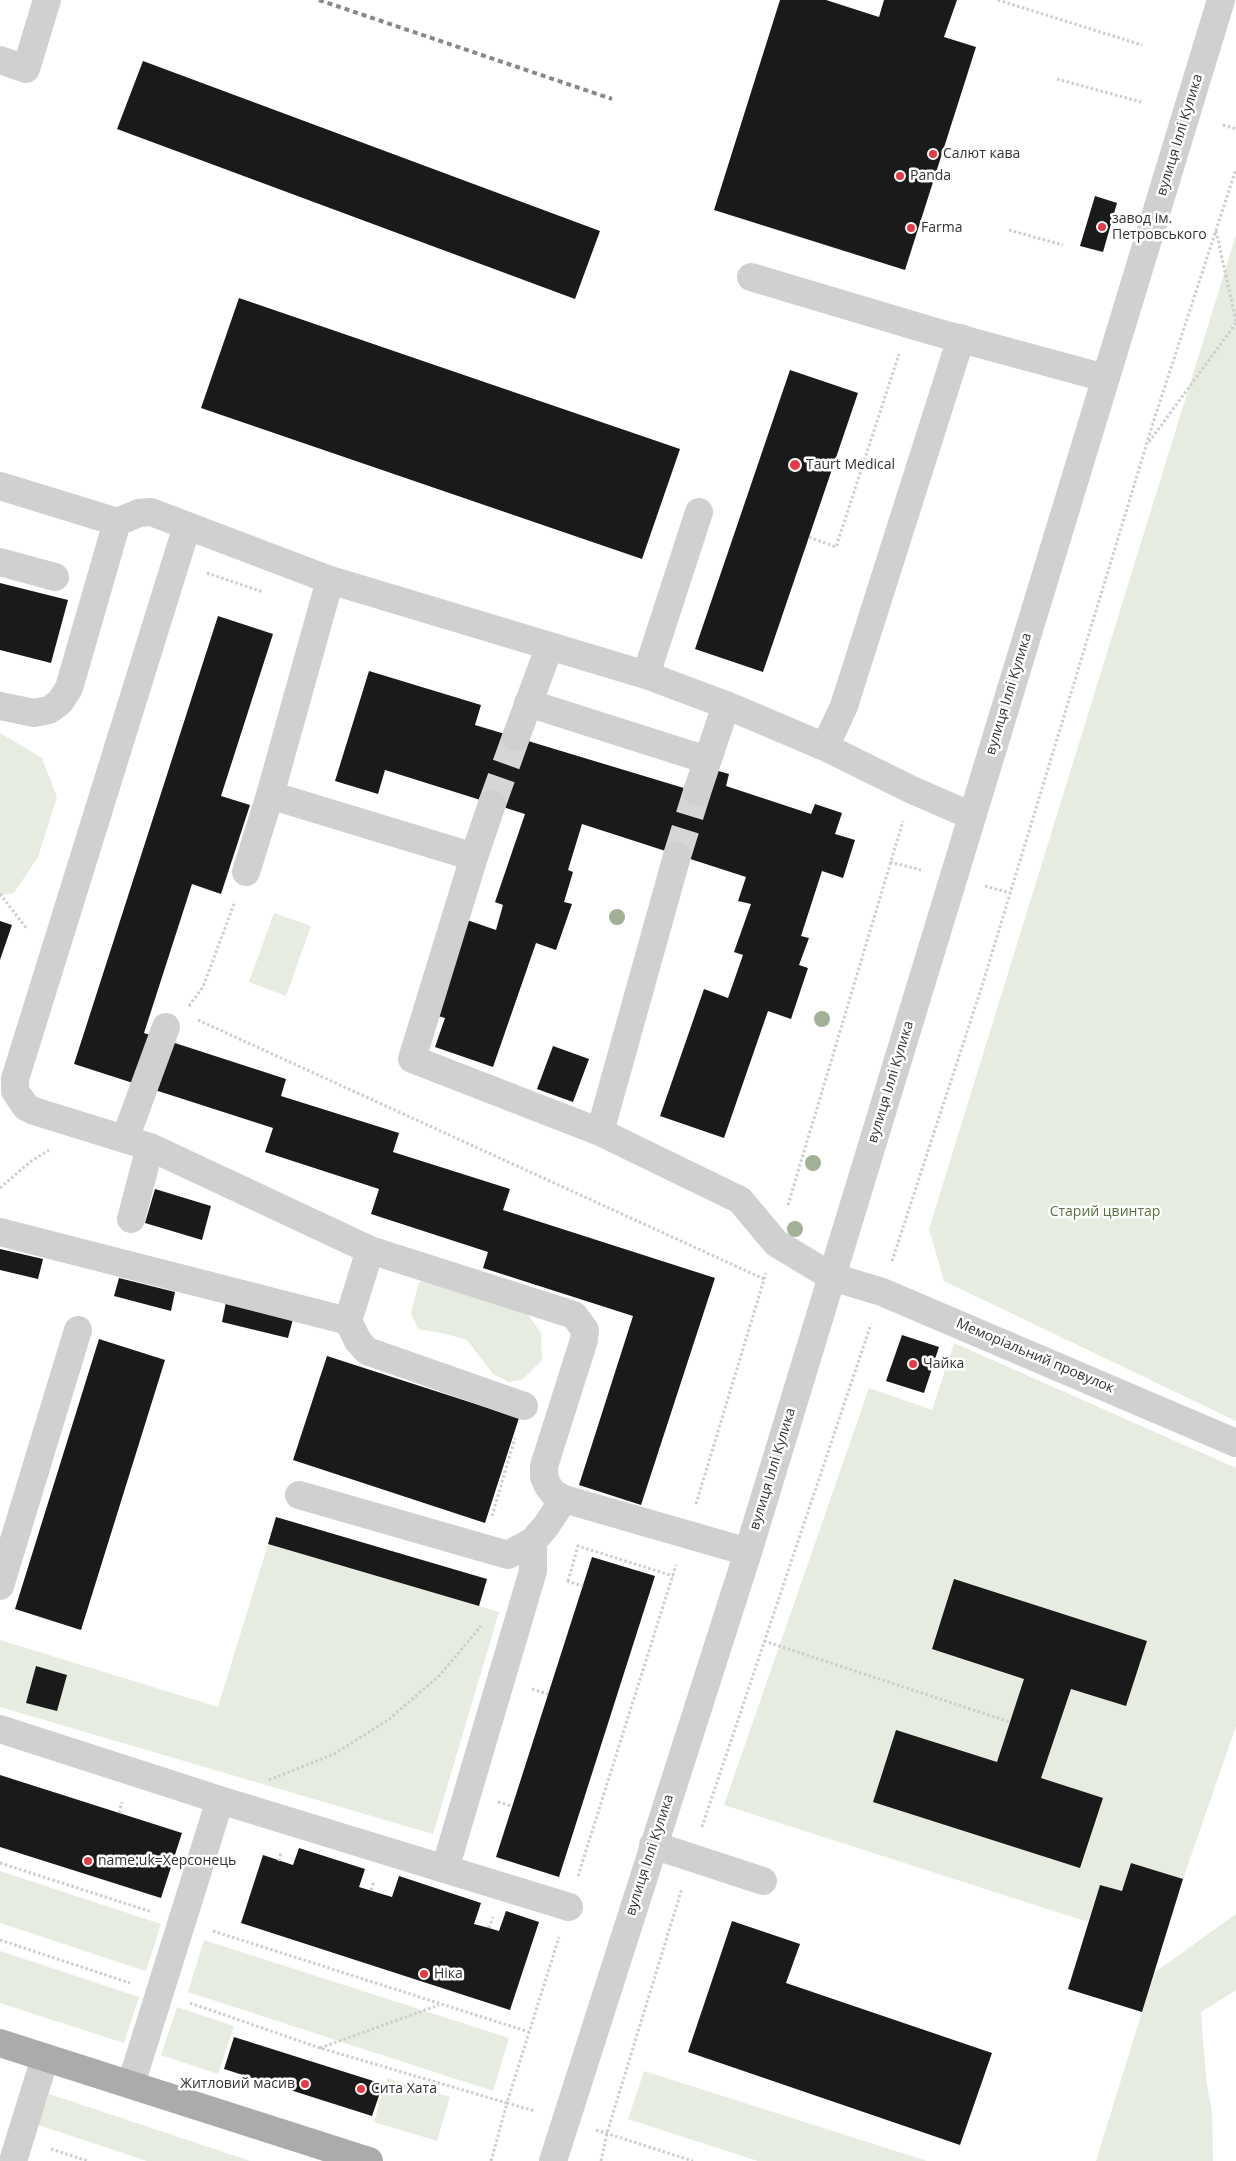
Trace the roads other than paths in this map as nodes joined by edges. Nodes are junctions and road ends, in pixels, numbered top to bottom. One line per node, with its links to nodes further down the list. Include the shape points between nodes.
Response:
1 (47, 0): 3 (street, via 26,69)
2 (1221, 0): 6 (street, вулиця Іллі Кулика)
3 (0, 60)
4 (751, 277): 5 (street)
5 (961, 338): 6 (street); 20 (street, via 844,706)
6 (1105, 378): 25 (street, вулиця Іллі Кулика)
7 (0, 486): 9 (street)
8 (699, 512): 15 (street)
9 (117, 522): 10 (street, via 150,512); 18 (street, via 69,688 60,702 49,710 34,713)
10 (187, 526): 13 (street); 31 (street, via 15,1079 15,1091 26,1107)
11 (0, 562): 12 (street)
12 (55, 576)
13 (330, 580): 14 (street); 23 (street)
14 (549, 648): 15 (street); 16 (street)
15 (646, 675): 17 (street)
16 (528, 703): 19 (street); 21 (street)
17 (726, 705): 20 (street); 21 (street)
18 (0, 706)
19 (516, 737)
20 (825, 747): 25 (street)
21 (708, 760): 22 (street)
22 (697, 792)
23 (270, 795): 27 (street); 28 (street)
24 (492, 804): 27 (street)
25 (972, 816): 35 (street, вулиця Іллі Кулика)
26 (678, 856): 30 (street)
27 (474, 857): 30 (street, Меморіальний провулок, via 412,1059)
28 (246, 872)
29 (175, 1020): 31 (street)
30 (600, 1132): 35 (street, Меморіальний провулок, via 740,1200 776,1243)
31 (137, 1143): 32 (street); 34 (street)
32 (131, 1219)
33 (0, 1232): 36 (street)
34 (370, 1250): 36 (street); 41 (street, via 574,1315 581,1322 585,1330 584,1340 544,1466 548,1486)
35 (832, 1276): 39 (street, Меморіальний провулок, via 882,1292); 43 (street, вулиця Іллі Кулика)
36 (348, 1321): 38 (street, via 367,1351)
37 (78, 1330): 44 (street)
38 (524, 1406)
39 (1236, 1443)
40 (299, 1495): 42 (street, via 508,1555)
41 (564, 1500): 42 (street); 43 (street)
42 (533, 1541): 48 (street, via 533,1571)
43 (748, 1552): 47 (street, вулиця Іллі Кулика)
44 (0, 1586)
45 (0, 1729): 46 (street)
46 (220, 1800): 48 (street); 53 (street)
47 (653, 1845): 49 (street); 56 (street, вулиця Іллі Кулика)
48 (445, 1868): 50 (street)
49 (763, 1881)
50 (569, 1907)
51 (0, 2042): 52 (main road)
52 (45, 2058): 53 (main road); 54 (street)
53 (131, 2084): 55 (main road)
54 (17, 2150)
55 (369, 2161)
56 (553, 2161)

